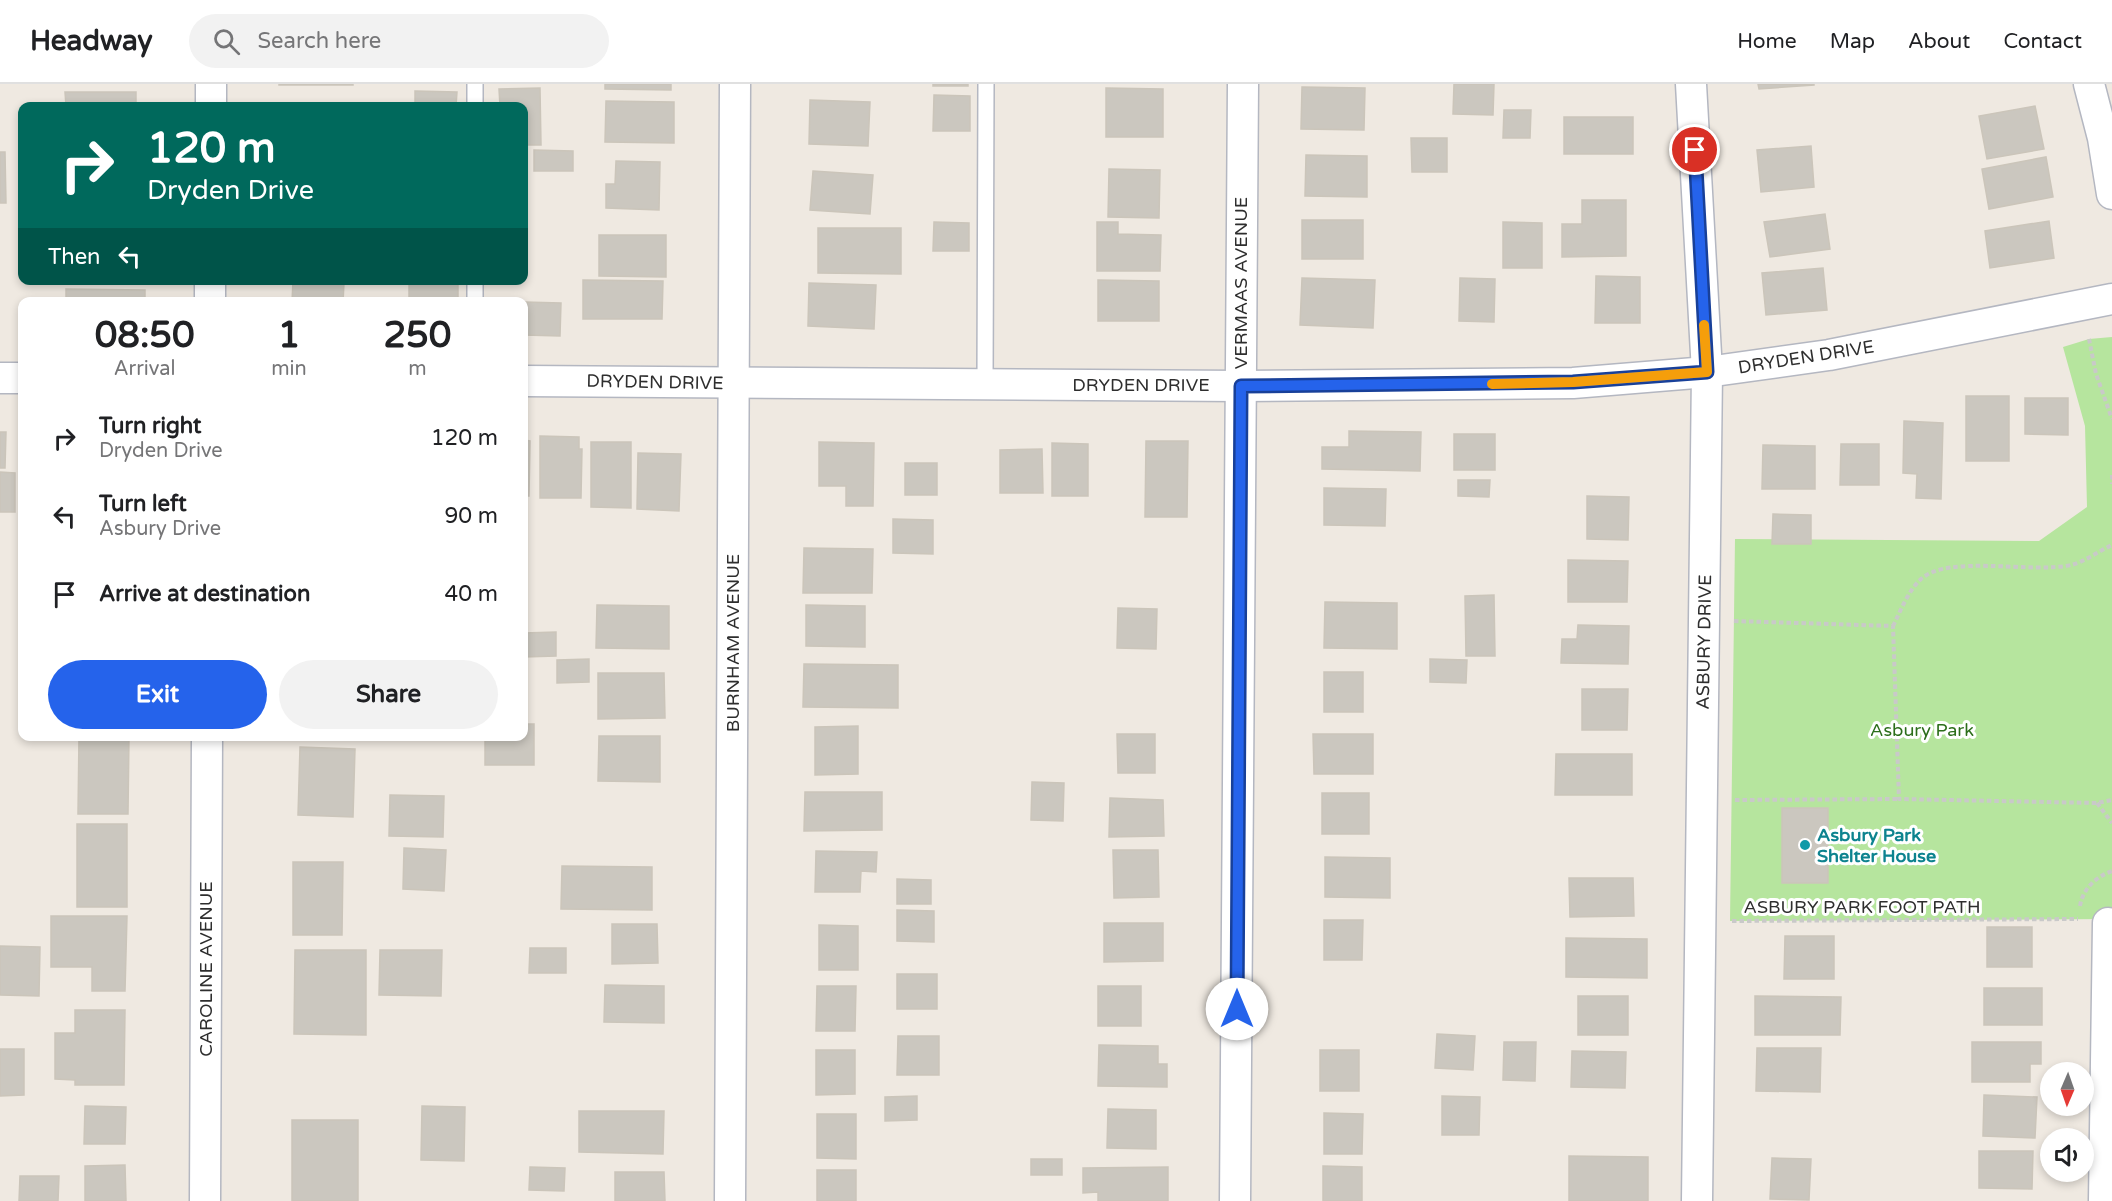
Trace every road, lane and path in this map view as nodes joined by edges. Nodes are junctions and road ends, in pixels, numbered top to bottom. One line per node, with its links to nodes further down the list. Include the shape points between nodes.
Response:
1 (212, 84): 8 (street)
2 (475, 84): 9 (lane)
3 (735, 84): 17 (street, BURNHAM AVENUE)
4 (986, 84): 18 (lane)
5 (1243, 84): 19 (street, VERMAAS AVENUE)
6 (1691, 84): 13 (street, ASBURY DRIVE)
7 (2089, 84): 10 (street)
8 (211, 102)
9 (475, 102)
10 (2112, 194)
11 (2112, 299): 13 (street, DRYDEN DRIVE, via 1829,355)
12 (2089, 339): 20 (path, via 2096,374)
13 (1707, 372): 19 (street, DRYDEN DRIVE, via 1573,382); 38 (street, ASBURY DRIVE)
14 (0, 378): 15 (street)
15 (18, 378)
16 (528, 381): 17 (street, DRYDEN DRIVE)
17 (734, 383): 18 (street, DRYDEN DRIVE); 36 (street, BURNHAM AVENUE)
18 (985, 384): 19 (street, DRYDEN DRIVE)
19 (1241, 386): 37 (street, VERMAAS AVENUE)
20 (2112, 418)
21 (2112, 475): 22 (path)
22 (2112, 484)
23 (2112, 545): 24 (path, via 2072,565 2027,569 1949,566 1922,578 1907,597)
24 (1893, 626): 25 (path, via 1733,621); 27 (path)
25 (1732, 633)
26 (207, 741): 35 (street, CAROLINE AVENUE)
27 (1899, 799): 28 (path); 30 (path)
28 (1731, 800)
29 (2112, 800): 30 (path)
30 (2097, 803): 31 (path)
31 (2112, 823)
32 (2112, 871): 34 (path, via 2085,890 2081,899)
33 (1730, 910): 34 (path, ASBURY PARK FOOT PATH, via 1730,921)
34 (2092, 920): 39 (street)
35 (205, 1201)
36 (730, 1201)
37 (1235, 1201)
38 (1697, 1201)
39 (2104, 1201)

